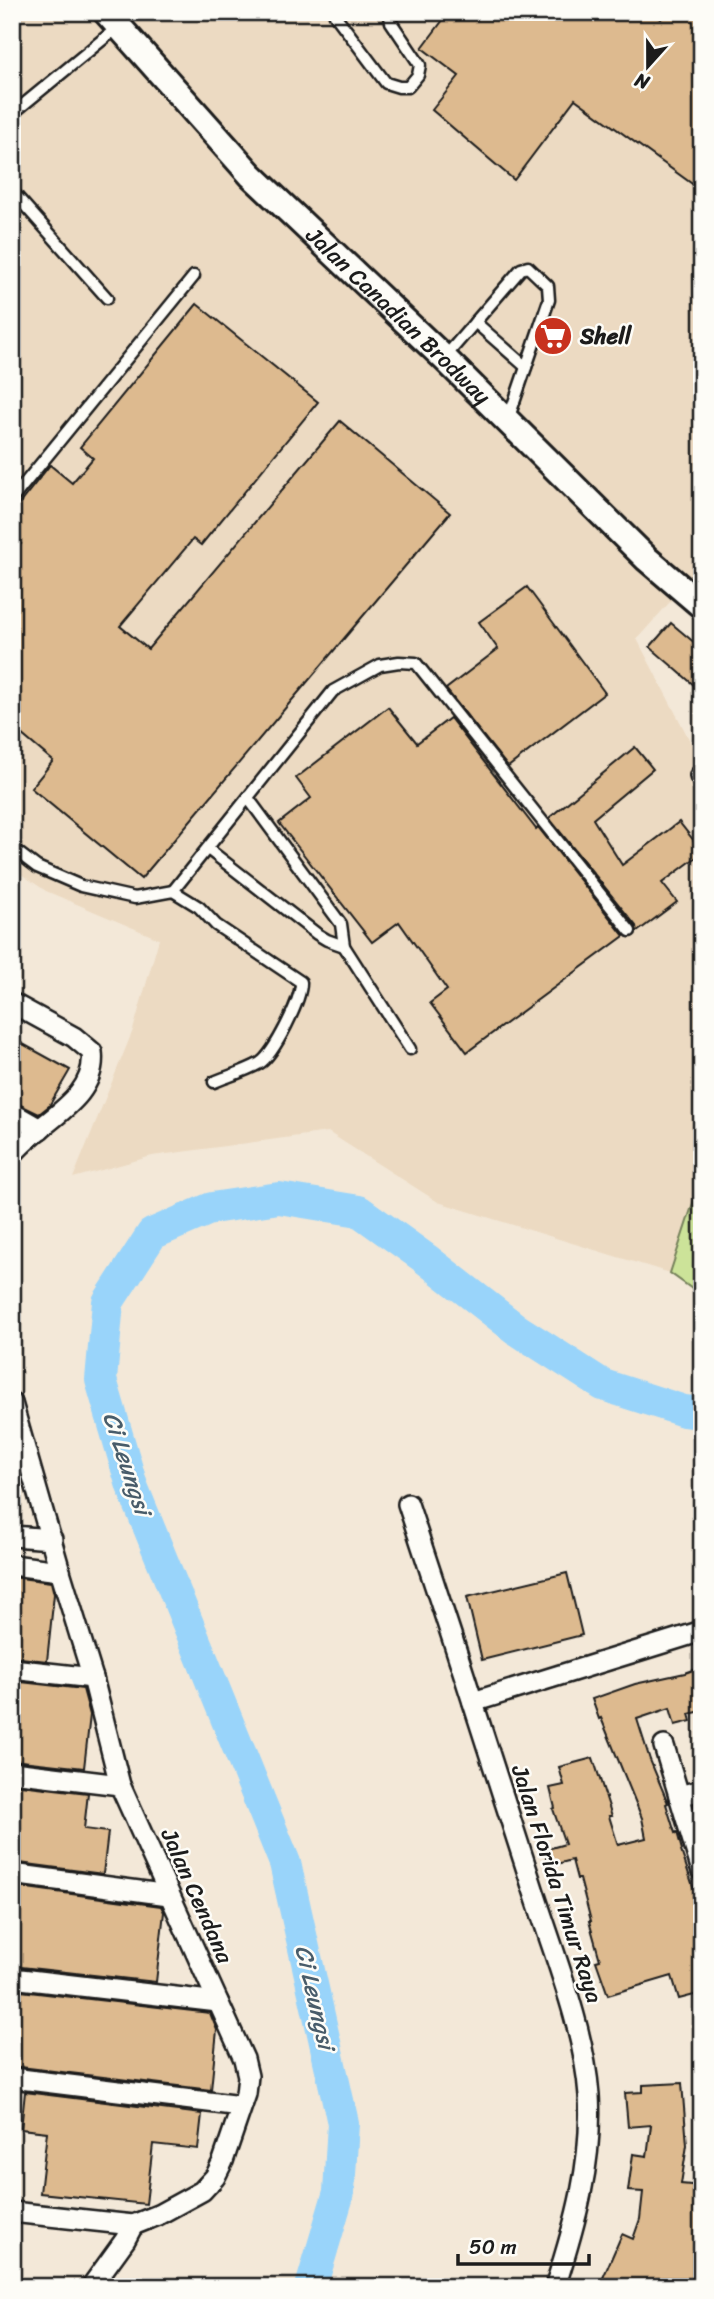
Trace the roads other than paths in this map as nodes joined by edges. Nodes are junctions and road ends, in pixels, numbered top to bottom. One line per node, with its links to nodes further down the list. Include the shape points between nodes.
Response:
1 (389, 12): 2 (lane, via 420,65 408,87 386,83)
2 (334, 13)
3 (112, 20): 4 (lane); 9 (street, Jalan Canadian Brodway, via 251,175)
4 (12, 114)
5 (12, 191): 7 (lane)
6 (194, 276): 12 (lane)
7 (107, 298)
8 (475, 322): 9 (lane); 10 (lane); 10 (lane, via 519,270 528,267 548,286 550,296)
9 (444, 358): 11 (street, Jalan Canadian Brodway)
10 (526, 367): 11 (lane)
11 (508, 422): 13 (street, Jalan Canadian Brodway, via 647,559)
12 (12, 499)
13 (702, 606)
14 (248, 798): 16 (lane); 18 (lane, via 332,691 380,665 416,663); 19 (lane, via 341,924)
15 (12, 848): 17 (lane, via 37,867 81,886 135,898)
16 (208, 849): 17 (lane); 19 (lane, via 317,933)
17 (173, 891): 22 (lane, via 301,982 292,1013 270,1054)
18 (630, 930)
19 (344, 946): 21 (lane)
20 (12, 1003): 24 (street, via 92,1052 93,1064 80,1093)
21 (410, 1049)
22 (214, 1082)
23 (12, 1113): 24 (street)
24 (40, 1129): 25 (street)
25 (12, 1155)
26 (12, 1402): 29 (street, Jalan Cendana)
27 (408, 1504): 35 (street, Jalan Florida Timur Raya)
28 (12, 1536): 29 (street)
29 (52, 1539): 31 (street, Jalan Cendana)
30 (12, 1565): 31 (street)
31 (60, 1571): 34 (street, Jalan Cendana)
32 (702, 1631): 35 (street)
33 (12, 1669): 34 (street)
34 (93, 1678): 38 (street, Jalan Cendana)
35 (473, 1702): 51 (street, Jalan Florida Timur Raya, via 579,2034 589,2095 582,2194)
36 (664, 1746): 40 (street)
37 (12, 1772): 38 (street)
38 (120, 1785): 43 (street, Jalan Cendana)
39 (702, 1790): 40 (street)
40 (679, 1796): 41 (street)
41 (702, 1871)
42 (12, 1874): 43 (street)
43 (169, 1895): 45 (street, Jalan Cendana)
44 (12, 1978): 45 (street)
45 (218, 2002): 47 (street, Jalan Cendana, via 248,2076)
46 (12, 2078): 47 (street)
47 (241, 2106): 49 (street, Jalan Cendana, via 215,2177 202,2191)
48 (12, 2212): 49 (street)
49 (133, 2225): 50 (street)
50 (90, 2287)
51 (555, 2287)

